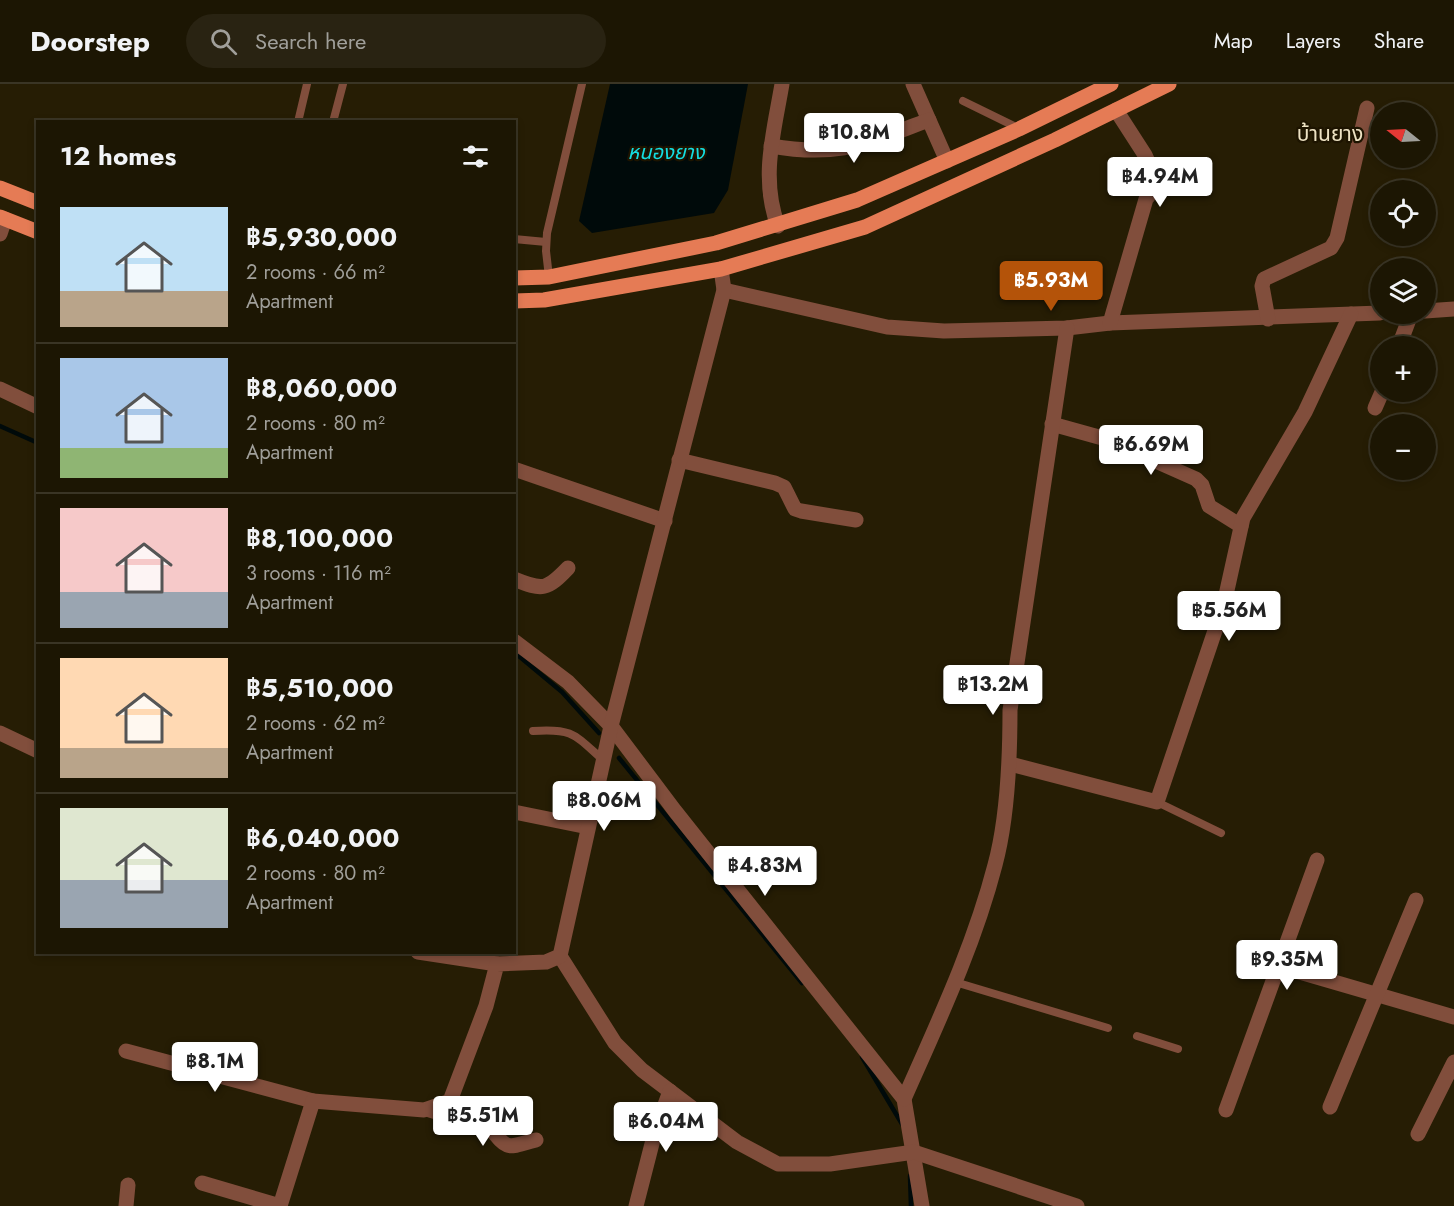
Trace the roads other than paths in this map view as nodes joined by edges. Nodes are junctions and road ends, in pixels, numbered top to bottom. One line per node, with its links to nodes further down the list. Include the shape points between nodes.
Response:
1 (307, 84): 12 (lane)
2 (343, 84): 13 (lane)
3 (582, 84): 26 (lane)
4 (783, 84): 17 (street)
5 (913, 84): 14 (street)
6 (1111, 84): 11 (main road)
7 (1169, 84): 10 (main road)
8 (963, 101): 15 (lane)
9 (1367, 108): 36 (street, via 1337,238 1331,248 1264,279)
10 (1116, 110): 16 (main road); 37 (street, via 1145,155 1158,184 1143,207)
11 (1045, 116): 15 (main road); 16 (main road)
12 (298, 120)
13 (334, 120)
14 (930, 120): 17 (street, via 841,150); 18 (street)
15 (1019, 129): 18 (main road)
16 (1055, 140): 27 (main road, via 865,227)
17 (771, 146): 22 (street, via 770,204)
18 (947, 161): 22 (main road, via 857,200)
19 (0, 188): 20 (main road)
20 (36, 202)
21 (3, 218): 23 (main road); 24 (street)
22 (778, 226): 28 (main road, via 716,243)
23 (36, 231)
24 (0, 234)
25 (516, 239): 26 (lane)
26 (546, 242): 28 (lane)
27 (721, 269): 30 (street); 31 (main road, via 544,300)
28 (549, 277): 29 (main road)
29 (516, 278)
30 (724, 290): 38 (street, via 887,327 944,331); 44 (street)
31 (516, 301)
32 (1454, 309): 33 (street)
33 (1436, 310)
34 (1370, 313): 35 (street)
35 (1351, 314): 36 (street); 48 (street, via 1305,412)
36 (1268, 319): 37 (street)
37 (1110, 323): 38 (street)
38 (1067, 328): 43 (street)
39 (0, 388): 41 (street)
40 (1378, 402): 42 (street)
41 (36, 406)
42 (1375, 408)
43 (1052, 424): 48 (street, via 1106,439 1196,479 1209,506); 57 (street, via 1010,710)
44 (680, 460): 46 (street, via 775,483 784,487 795,509); 47 (street)
45 (516, 470): 47 (street)
46 (856, 520)
47 (665, 521): 52 (street)
48 (1241, 526): 58 (street, via 1224,604)
49 (568, 568): 50 (street, via 542,588)
50 (516, 580)
51 (516, 643): 52 (street, via 568,682)
52 (611, 726): 56 (street); 77 (street)
53 (533, 731): 56 (lane, via 556,729 573,734)
54 (0, 733): 55 (street)
55 (36, 750)
56 (603, 760): 60 (street)
57 (1010, 764): 58 (street); 68 (street, via 996,863)
58 (1157, 802): 61 (lane)
59 (516, 812): 60 (street)
60 (588, 827): 65 (street)
61 (1221, 834)
62 (1317, 860): 67 (street)
63 (1416, 900): 69 (street)
64 (431, 954): 66 (street)
65 (560, 956): 66 (street, via 546,962); 76 (street, via 615,1043)
66 (497, 964): 80 (street, via 486,1006 450,1101)
67 (1279, 966): 69 (street); 81 (street)
68 (955, 982): 71 (lane); 77 (street)
69 (1376, 993): 70 (street); 79 (street)
70 (1454, 1017)
71 (1108, 1028)
72 (1137, 1036): 73 (lane)
73 (1178, 1049)
74 (126, 1051): 78 (street)
75 (1454, 1062): 82 (street)
76 (670, 1091): 84 (street, via 736,1142 778,1164 830,1164); 89 (street)
77 (904, 1099): 84 (street)
78 (313, 1101): 80 (street); 85 (street, via 280,1206)
79 (1330, 1107)
80 (430, 1110): 83 (street, via 491,1128 499,1141 507,1145)
81 (1226, 1110)
82 (1418, 1134)
83 (536, 1140)
84 (914, 1152): 87 (street); 90 (street)
85 (201, 1183)
86 (128, 1185): 88 (street)
87 (1031, 1199): 91 (street)
88 (126, 1206)
89 (636, 1206)
90 (922, 1206)
91 (1077, 1206)

